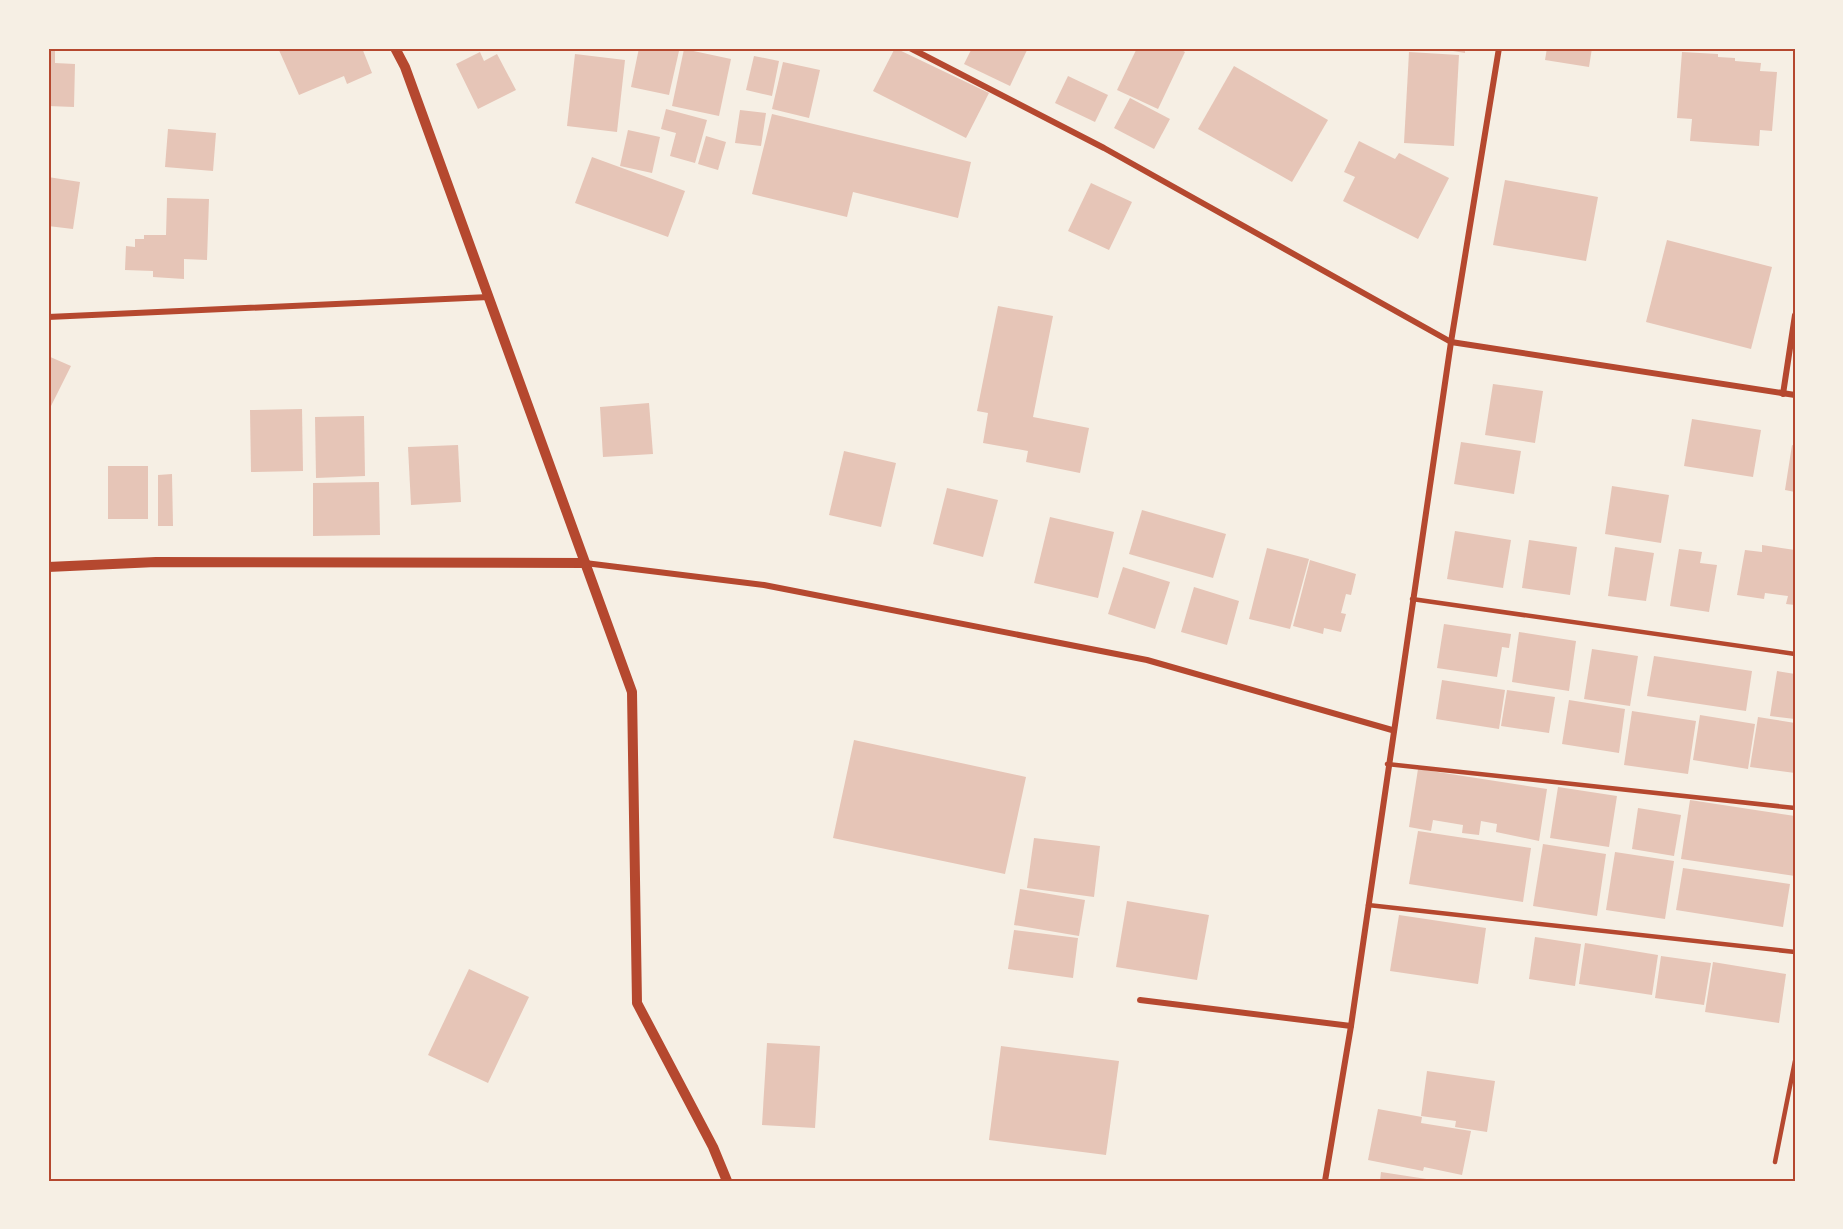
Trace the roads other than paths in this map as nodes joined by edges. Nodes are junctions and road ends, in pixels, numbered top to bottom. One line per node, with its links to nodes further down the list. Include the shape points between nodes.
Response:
1 (394, 48): 4 (street, via 405,68)
2 (910, 48): 7 (street, via 1104,148)
3 (1499, 48): 7 (street)
4 (489, 297): 6 (street); 10 (street)
5 (1795, 315): 8 (street)
6 (48, 317)
7 (1451, 342): 8 (street); 12 (street)
8 (1783, 394): 9 (street)
9 (1795, 395)
10 (585, 563): 11 (street, via 156,562); 14 (street, via 764,585 1147,660); 23 (street, via 632,692 637,1003)
11 (48, 567)
12 (1412, 599): 13 (lane); 14 (street)
13 (1795, 654)
14 (1392, 730): 15 (street)
15 (1387, 764): 16 (lane); 17 (street)
16 (1795, 808)
17 (1368, 905): 18 (lane); 20 (street)
18 (1795, 952)
19 (1140, 1000): 20 (street)
20 (1351, 1026): 24 (street)
21 (1795, 1061): 22 (lane)
22 (1775, 1162)
23 (727, 1181)
24 (1325, 1181)

